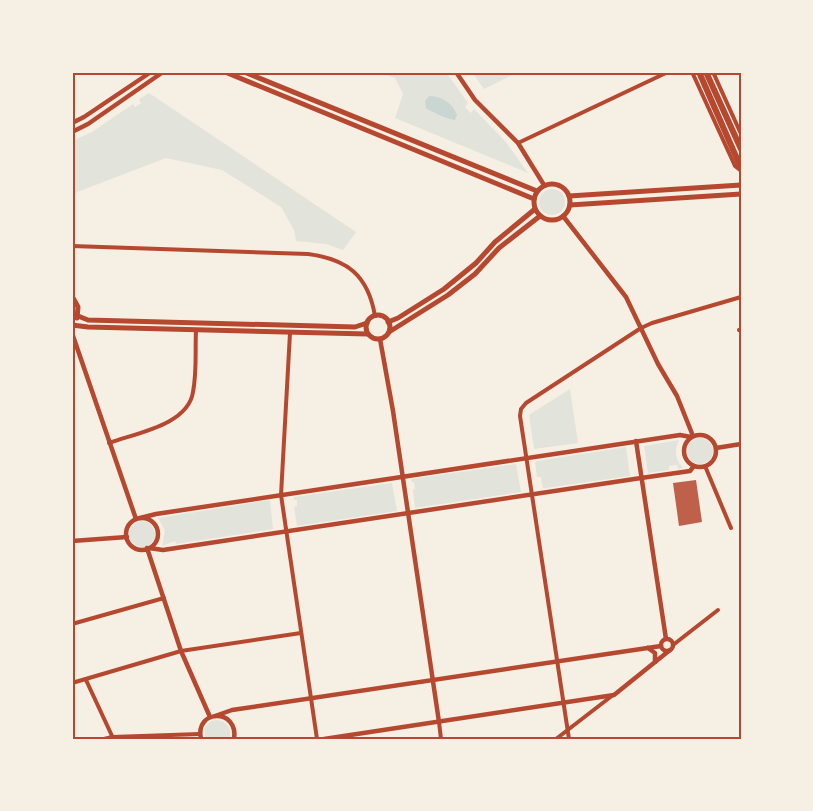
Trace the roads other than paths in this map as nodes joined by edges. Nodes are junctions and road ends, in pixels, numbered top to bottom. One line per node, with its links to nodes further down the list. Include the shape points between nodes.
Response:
1 (151, 72): 11 (street)
2 (163, 72): 12 (street)
3 (225, 72): 22 (main road)
4 (244, 72): 19 (main road)
5 (456, 72): 14 (street, via 475,100)
6 (668, 72): 14 (street)
7 (692, 72): 16 (street, via 735,166)
8 (699, 72): 16 (main road)
9 (706, 72): 15 (main road)
10 (713, 72): 13 (street)
11 (72, 123)
12 (72, 132)
13 (741, 134)
14 (518, 143): 17 (street)
15 (741, 149)
16 (741, 169)
17 (544, 185): 19 (main road); 21 (main road, via 559,185)
18 (741, 186): 21 (main road)
19 (537, 191): 22 (main road)
20 (741, 194): 23 (main road)
21 (569, 196): 23 (main road)
22 (534, 199): 24 (main road)
23 (570, 205): 26 (main road)
24 (536, 209): 25 (main road); 32 (main road, via 444,290)
25 (540, 216): 26 (main road, via 552,220); 37 (main road, via 448,295)
26 (563, 216): 35 (street, via 620,287)
27 (72, 246): 31 (street, via 327,256 358,276 368,289)
28 (72, 296): 30 (main road)
29 (741, 297): 35 (street)
30 (78, 316): 33 (main road, via 88,320 355,327); 34 (main road)
31 (375, 316): 32 (main road, via 383,316); 33 (main road)
32 (388, 322): 37 (main road)
33 (367, 323): 40 (main road)
34 (72, 324): 36 (main road)
35 (641, 328): 42 (street, via 677,396); 47 (street, via 526,403 520,416)
36 (196, 331): 39 (main road); 44 (street, via 194,393 184,412 175,420)
37 (389, 332): 41 (main road)
38 (72, 333): 44 (street)
39 (290, 333): 40 (main road); 53 (street)
40 (368, 334): 41 (main road)
41 (380, 339): 50 (street)
42 (692, 437): 43 (street); 46 (street, via 706,436); 48 (street, via 684,452)
43 (636, 441): 47 (street); 51 (street)
44 (109, 443): 55 (street)
45 (741, 444): 46 (street)
46 (716, 448): 49 (street, via 714,459)
47 (526, 458): 50 (street); 52 (street)
48 (694, 466): 49 (street); 51 (street, via 690,471)
49 (705, 466): 56 (street)
50 (402, 477): 53 (street); 54 (street)
51 (641, 478): 52 (street); 65 (street)
52 (531, 494): 54 (street); 70 (street)
53 (281, 495): 55 (street); 57 (street)
54 (408, 513): 57 (street); 73 (street)
55 (138, 518): 58 (street, via 129,524); 60 (street, via 152,521 157,529 157,538)
56 (731, 528)
57 (286, 531): 60 (street); 64 (street)
58 (127, 537): 59 (street); 60 (street, via 132,546)
59 (72, 541)
60 (148, 548): 61 (street)
61 (165, 598): 63 (street); 69 (street)
62 (718, 610): 68 (street)
63 (72, 624)
64 (301, 633): 69 (street); 76 (street)
65 (666, 639): 66 (street); 68 (street, via 670,640)
66 (661, 646): 67 (street); 68 (street, via 664,651)
67 (648, 648): 70 (street); 71 (street, via 655,653)
68 (671, 648): 71 (street)
69 (181, 651): 72 (street); 78 (street)
70 (557, 662): 73 (street); 77 (street)
71 (655, 662): 75 (street)
72 (86, 680): 74 (street); 82 (street)
73 (432, 680): 76 (street); 79 (street)
74 (72, 683)
75 (614, 695): 77 (street); 80 (street)
76 (311, 698): 78 (street, via 232,710); 85 (street)
77 (563, 703): 79 (street); 80 (street)
78 (212, 717): 81 (street, via 202,724); 84 (street, via 230,721)
79 (439, 722): 86 (street); 87 (street)
80 (567, 730): 88 (street); 89 (street)
81 (200, 737): 82 (street)
82 (113, 738): 83 (street)
83 (104, 739)
84 (234, 739)
85 (317, 739)
86 (324, 739)
87 (441, 739)
88 (556, 739)
89 (569, 739)

